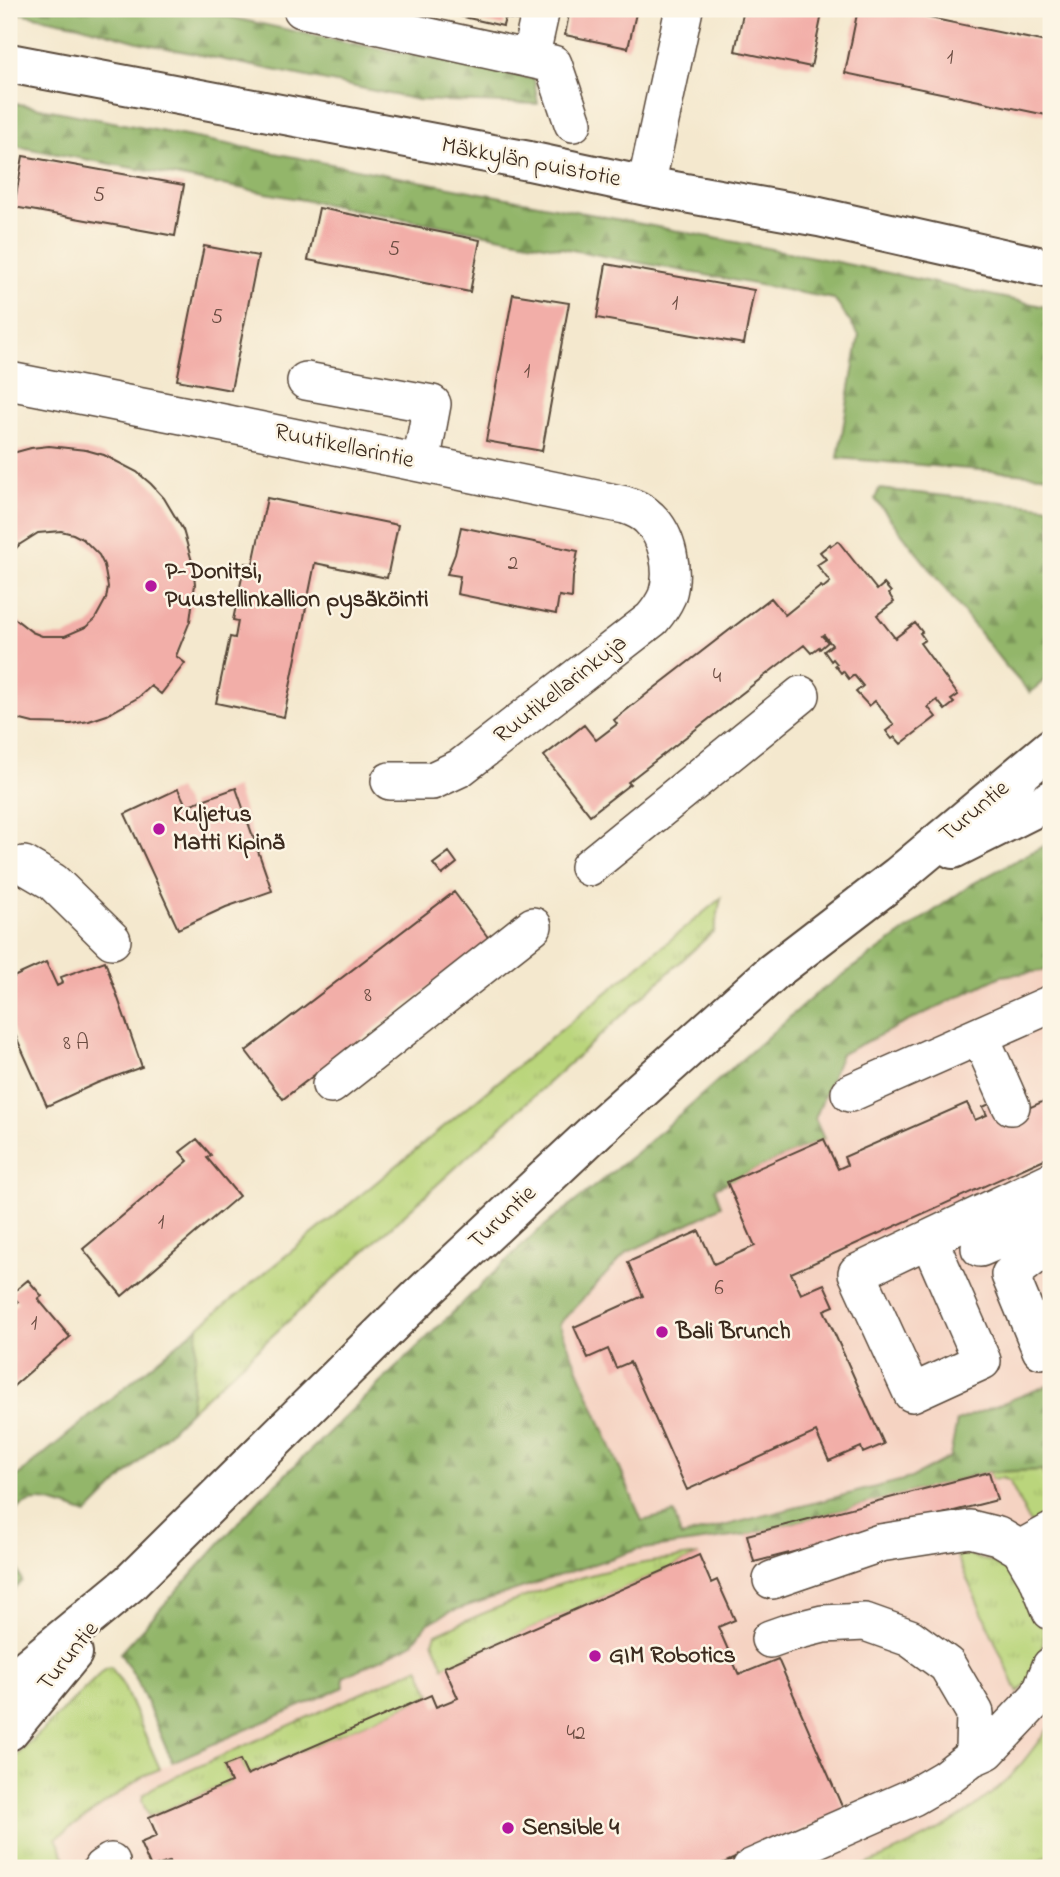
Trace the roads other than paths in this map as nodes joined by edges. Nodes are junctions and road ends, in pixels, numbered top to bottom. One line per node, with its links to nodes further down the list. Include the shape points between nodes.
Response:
1 (302, 9): 4 (street)
2 (541, 9): 4 (street)
3 (684, 9): 7 (street)
4 (530, 59): 6 (street, via 553,64)
5 (9, 63): 7 (main road, Mäkkylän puistotie)
6 (573, 123)
7 (646, 186): 8 (main road, Mäkkylän puistotie, via 819,217)
8 (1051, 269)
9 (9, 381): 11 (street, Ruutikellarintie)
10 (306, 381): 11 (street, via 432,404)
11 (421, 463): 12 (street, Ruutikellarintie, via 625,505 650,519)
12 (663, 541): 15 (street, Ruutikellarinkuja, via 670,584 652,619 460,768 432,781)
13 (801, 695): 18 (street)
14 (1051, 748): 19 (main road, Turuntie)
15 (390, 781)
16 (1051, 800): 19 (main road, Turuntie)
17 (24, 865): 21 (street, via 53,883)
18 (589, 867)
19 (898, 876): 35 (main road, Turuntie, via 773,972 589,1137 421,1295)
20 (533, 926): 24 (street)
21 (112, 940)
22 (1051, 1004): 23 (street)
23 (980, 1036): 25 (street); 26 (street)
24 (331, 1085)
25 (850, 1093)
26 (1011, 1106)
27 (1051, 1181): 29 (street)
28 (1051, 1210): 31 (street, via 1029,1227)
29 (929, 1240)
30 (1051, 1242): 32 (street, via 1010,1275)
31 (980, 1248)
32 (1041, 1350)
33 (1036, 1540): 34 (street, via 970,1529 880,1543); 36 (street, via 1039,1581)
34 (772, 1580)
35 (130, 1583): 39 (main road, Turuntie); 40 (main road, Turuntie)
36 (1051, 1611)
37 (770, 1639): 41 (street, via 823,1624 865,1622 911,1638 947,1665 975,1713)
38 (1051, 1666): 41 (street, via 1039,1696 987,1751)
39 (9, 1683)
40 (9, 1731)
41 (971, 1758): 42 (street, via 913,1797)
42 (751, 1868)

